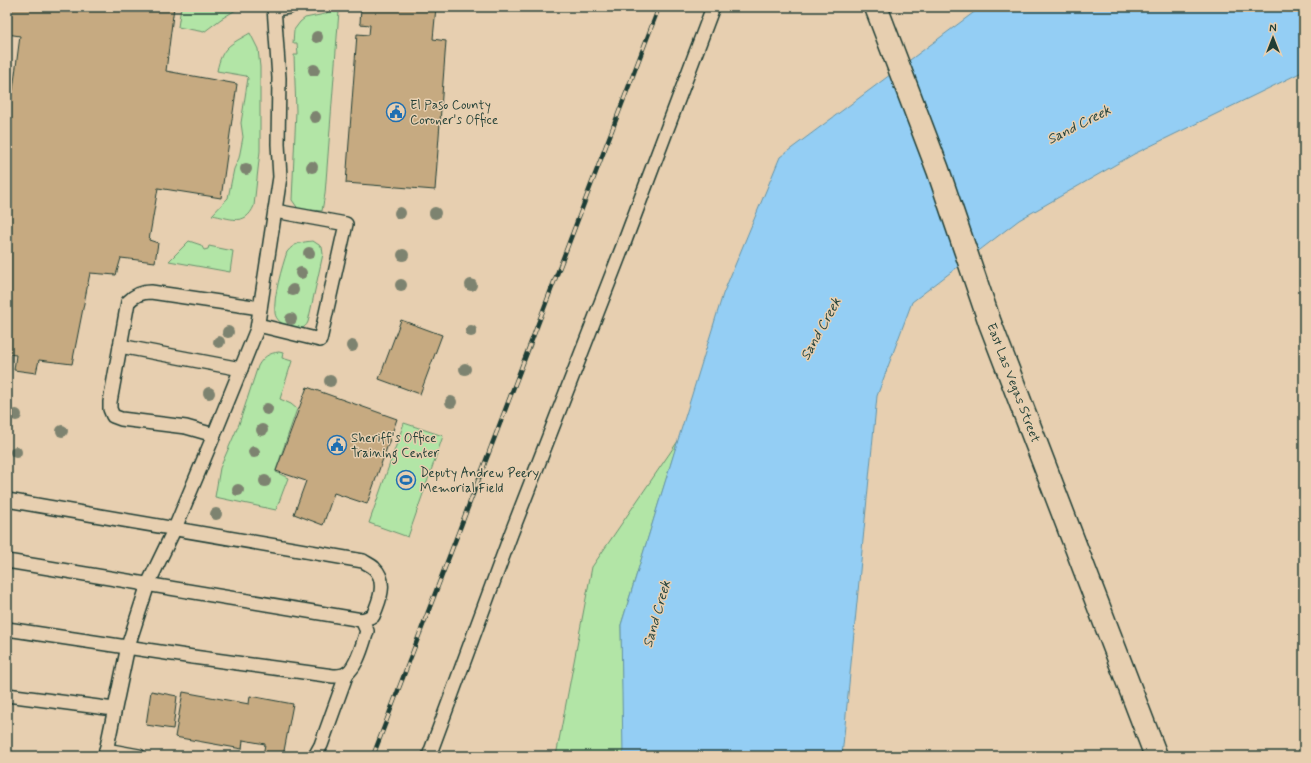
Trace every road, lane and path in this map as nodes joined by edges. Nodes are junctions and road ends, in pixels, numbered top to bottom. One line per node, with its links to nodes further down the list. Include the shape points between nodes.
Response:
1 (289, 7): 4 (lane)
2 (712, 7): 24 (lane)
3 (876, 7): 25 (street, East Las Vegas Street, via 938,170 990,323)
4 (275, 8): 5 (lane, via 280,78 280,177)
5 (275, 212): 6 (lane); 7 (lane, via 346,224 320,340)
6 (260, 308): 7 (lane); 8 (lane, via 143,292 128,302)
7 (258, 325): 9 (lane)
8 (120, 346): 9 (lane); 10 (lane, via 110,402 113,416 186,427)
9 (241, 369): 10 (lane)
10 (214, 435): 12 (lane)
11 (7, 500): 12 (lane)
12 (175, 528): 14 (lane); 15 (lane, via 363,561 374,568 381,582 379,600 372,616)
13 (7, 561): 14 (lane)
14 (148, 584): 15 (lane); 17 (lane)
15 (362, 620): 18 (lane, via 367,631 357,660)
16 (7, 629): 17 (lane)
17 (128, 646): 18 (lane, via 333,676); 20 (lane)
18 (347, 673): 23 (lane, via 322,745)
19 (7, 695): 20 (lane)
20 (114, 709): 21 (lane)
21 (106, 753): 22 (lane)
22 (139, 756)
23 (315, 756)
24 (429, 756)
25 (1156, 756)

